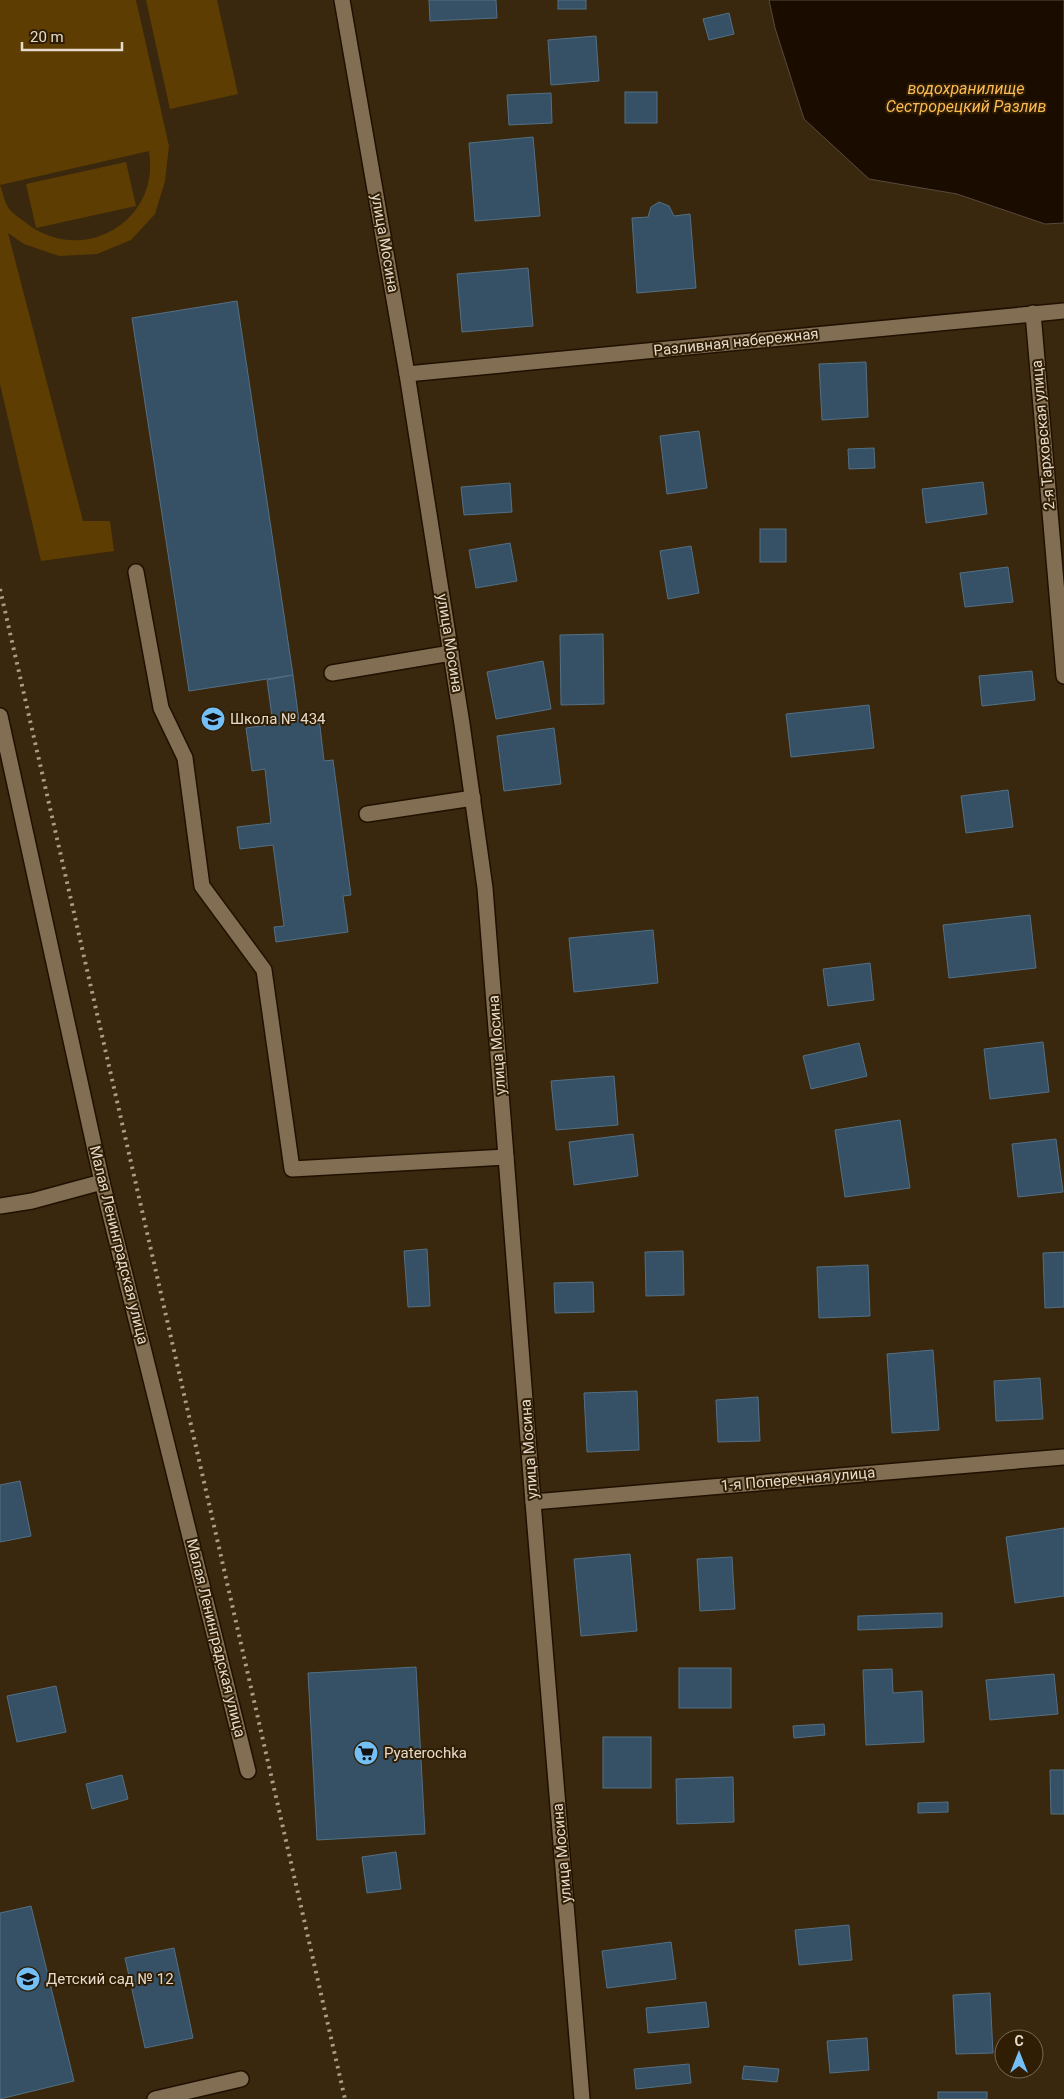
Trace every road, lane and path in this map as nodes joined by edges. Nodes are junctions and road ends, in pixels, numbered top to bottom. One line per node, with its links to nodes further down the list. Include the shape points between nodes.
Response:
1 (342, 0): 4 (street, улица Мосина)
2 (1064, 311): 3 (street, Разливная набережная)
3 (1033, 312): 4 (street, Разливная набережная); 8 (street, 2-я Тарховская улица)
4 (408, 374): 6 (street, улица Мосина)
5 (136, 572): 12 (street, via 162,708 185,758 202,886 264,970 292,1168)
6 (451, 654): 7 (street); 10 (street, улица Мосина)
7 (332, 673)
8 (1064, 676)
9 (0, 716): 13 (street, Малая Ленинградская улица)
10 (472, 798): 11 (street); 12 (street, улица Мосина, via 485,888)
11 (367, 814)
12 (506, 1157): 16 (street, улица Мосина)
13 (102, 1182): 14 (street); 17 (street, Малая Ленинградская улица)
14 (0, 1206)
15 (1064, 1457): 16 (street, 1-я Поперечная улица)
16 (533, 1502): 20 (street, улица Мосина)
17 (248, 1771)
18 (241, 2079): 19 (street)
19 (156, 2099)
20 (582, 2099)

